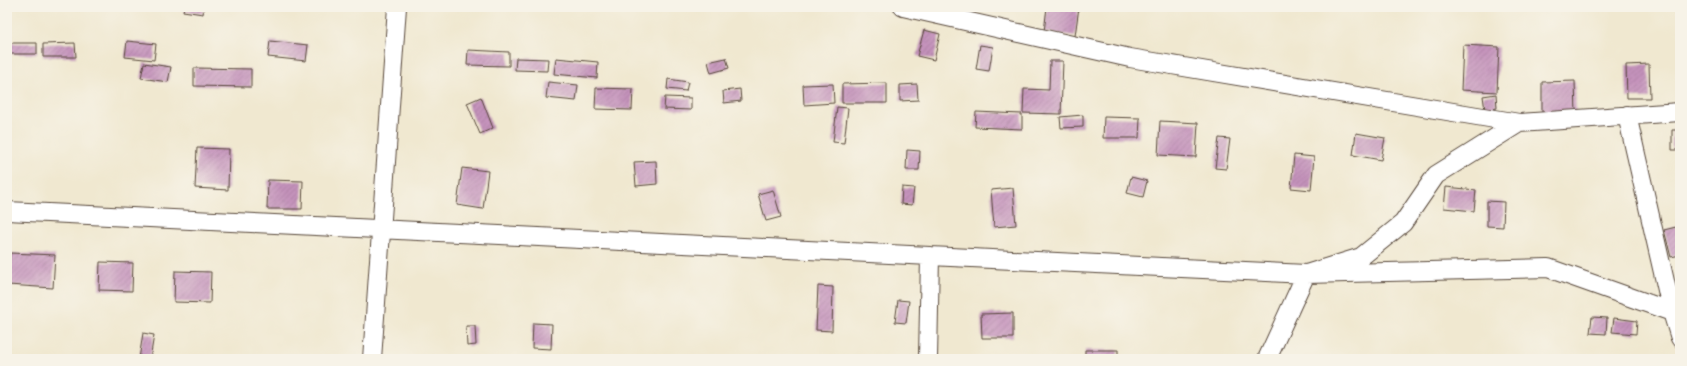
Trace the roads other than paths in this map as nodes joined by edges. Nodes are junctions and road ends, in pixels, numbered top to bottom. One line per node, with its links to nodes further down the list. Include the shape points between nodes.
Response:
1 (396, 7): 7 (street)
2 (904, 7): 5 (street, via 1130,58)
3 (1680, 112): 4 (street)
4 (1627, 116): 5 (street); 10 (street)
5 (1519, 123): 9 (street, via 1436,175 1404,223 1361,257)
6 (7, 211): 7 (street)
7 (381, 229): 8 (street); 12 (street)
8 (930, 256): 9 (street); 13 (street)
9 (1306, 274): 10 (street, via 1548,268); 14 (street)
10 (1672, 312): 11 (street)
11 (1680, 338)
12 (372, 359)
13 (928, 359)
14 (1268, 359)

